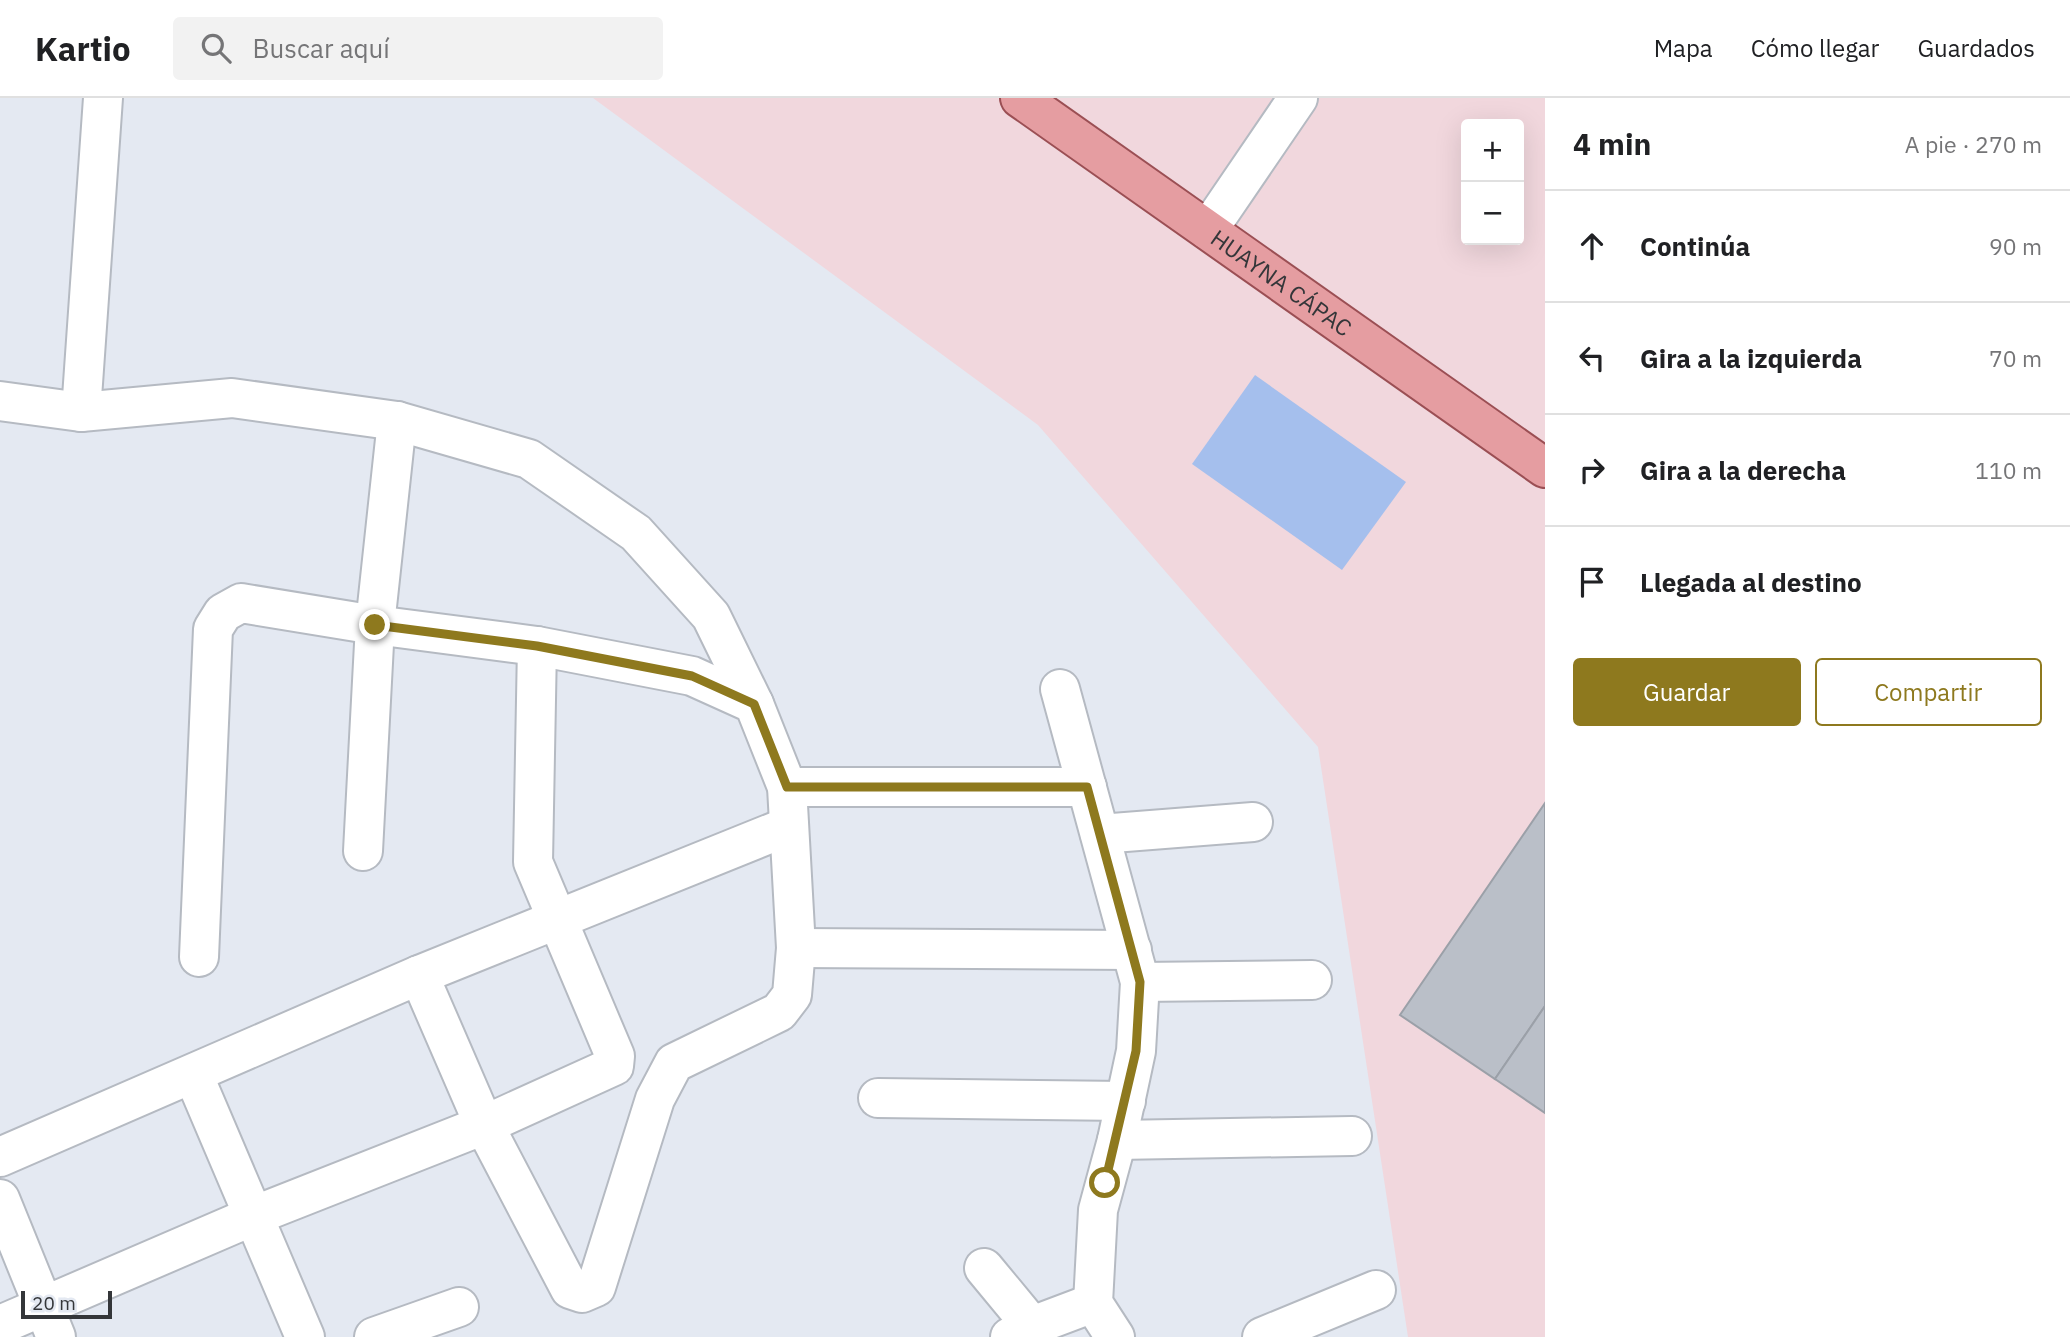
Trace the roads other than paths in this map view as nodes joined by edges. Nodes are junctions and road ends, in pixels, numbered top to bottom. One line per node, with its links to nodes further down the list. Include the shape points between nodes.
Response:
1 (103, 98): 6 (street)
2 (1020, 98): 4 (main road, HUAYNA CÁPAC)
3 (1298, 98): 4 (street)
4 (1208, 230): 8 (main road, HUAYNA CÁPAC)
5 (0, 401): 6 (street)
6 (81, 412): 7 (street, via 232,398)
7 (397, 421): 9 (street); 12 (street, via 529,459 636,533 711,616)
8 (1545, 467)
9 (375, 625): 10 (street); 18 (street); 21 (street, via 241,603 223,613 213,629)
10 (537, 646): 12 (street, via 692,676); 19 (street, via 533,862)
11 (1060, 689): 14 (street)
12 (754, 704): 13 (street)
13 (787, 787): 14 (street); 16 (street)
14 (1087, 787): 17 (street)
15 (1254, 822): 17 (street)
16 (789, 826): 19 (street); 20 (street)
17 (1100, 834): 22 (street)
18 (363, 851)
19 (557, 921): 23 (street); 28 (street, via 615,1056 614,1066)
20 (796, 948): 22 (street); 28 (street, via 792,995 779,1012 674,1063 655,1099 596,1287 582,1293 570,1289)
21 (198, 957)
22 (1136, 966): 24 (street); 27 (street, via 1136,1051)
23 (419, 975): 25 (street); 28 (street)
24 (1312, 980)
25 (193, 1074): 31 (street); 33 (street)
26 (878, 1098): 27 (street)
27 (1126, 1101): 30 (street)
28 (484, 1125): 33 (street)
29 (1352, 1136): 30 (street)
30 (1117, 1140): 36 (street, via 1098,1210)
31 (0, 1157)
32 (0, 1199): 38 (street)
33 (253, 1216): 38 (street); 41 (street)
34 (984, 1268): 40 (street, via 1008,1299)
35 (1376, 1290): 44 (street)
36 (1093, 1303): 40 (street); 43 (street)
37 (459, 1307): 42 (street)
38 (50, 1322): 39 (street)
39 (0, 1325)
40 (1021, 1331)
41 (305, 1337)
42 (374, 1337)
43 (1115, 1337)
44 (1262, 1337)

